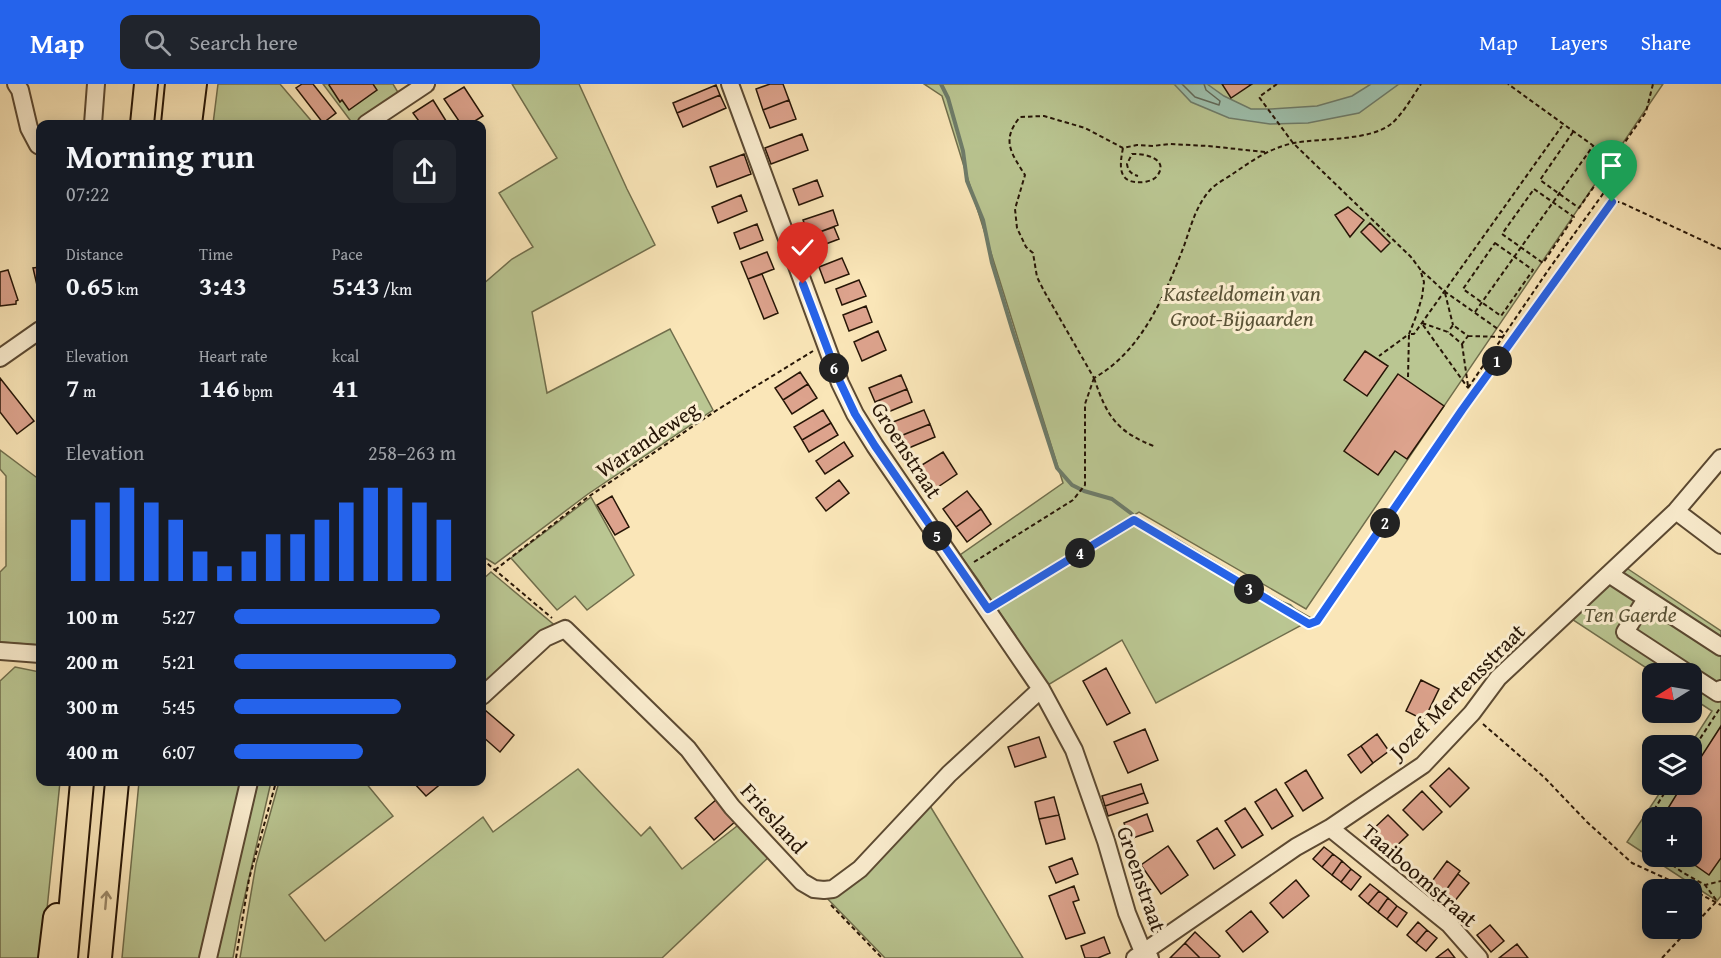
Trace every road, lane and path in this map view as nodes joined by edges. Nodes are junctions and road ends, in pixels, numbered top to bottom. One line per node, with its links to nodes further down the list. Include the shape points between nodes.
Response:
1 (16, 84): 19 (street)
2 (96, 84): 12 (street)
3 (146, 84): 13 (highway)
4 (177, 84): 14 (highway)
5 (195, 84): 15 (highway)
6 (426, 84): 16 (street)
7 (730, 84): 45 (street, Groenstraat)
8 (1277, 84): 20 (path, via 1259,97)
9 (1421, 84): 20 (path, via 1390,125 1366,135)
10 (1508, 84): 17 (path)
11 (1653, 84): 25 (path, via 1646,112)
12 (93, 120)
13 (142, 120)
14 (173, 120)
15 (190, 120)
16 (372, 120)
17 (1563, 125): 18 (path); 34 (path)
18 (1574, 132): 21 (path); 28 (path, via 1540,180)
19 (36, 141)
20 (1293, 143): 23 (path); 33 (path)
21 (1593, 146): 25 (path); 28 (path)
22 (1123, 148): 23 (path, via 1168,144); 24 (path); 49 (path, via 1085,128 1044,116 1020,117 1012,127 1008,145 1025,175 1015,209 1017,228 1033,253 1044,291)
23 (1265, 152): 49 (path, via 1212,188 1198,207 1176,266 1142,333 1124,356)
24 (1120, 160): 26 (path); 26 (path, via 1122,175 1134,183 1152,180 1160,170 1155,158 1149,155 1132,154)
25 (1613, 160): 28 (path, via 1579,208); 42 (path, via 1618,173 1615,179)
26 (1127, 161): 27 (path, via 1128,170)
27 (1138, 176)
28 (1559, 194): 29 (path)
29 (1553, 202): 30 (path); 30 (path, via 1534,189 1502,234); 30 (path, via 1574,217 1543,263)
30 (1521, 248): 32 (path)
31 (1721, 249): 60 (path, via 1620,201 1612,202 1317,621 1309,624 1134,520)
32 (1515, 257): 35 (path); 35 (path, via 1533,270 1501,316); 35 (path, via 1495,243 1463,289)
33 (1420, 269): 34 (path); 41 (path, via 1424,282 1422,297)
34 (1444, 291): 36 (path); 37 (path); 38 (path)
35 (1482, 303): 36 (path)
36 (1475, 312): 42 (path)
37 (1422, 323): 39 (path); 41 (path, via 1414,334); 50 (path)
38 (1454, 325): 39 (path); 43 (path)
39 (1448, 332): 44 (path)
40 (36, 333): 47 (street)
41 (1409, 334): 46 (path); 48 (path)
42 (1504, 335): 43 (path); 50 (path)
43 (1468, 336): 44 (path)
44 (1462, 344): 50 (path)
45 (825, 345): 56 (path, Warandeweg, via 717,410 588,497); 57 (street, Groenstraat, via 855,414)
46 (1379, 356)
47 (0, 358)
48 (1408, 377)
49 (1094, 378): 51 (path, via 1110,416 1139,440); 57 (path, via 1085,404 1085,485 1073,500)
50 (1468, 388)
51 (1156, 447)
52 (1721, 458): 53 (street, Jozef Mertensstraat)
53 (1676, 511): 54 (street); 58 (street, Jozef Mertensstraat)
54 (1721, 545)
55 (486, 562): 56 (path)
56 (495, 570): 61 (path)
57 (961, 570): 60 (street, Groenstraat)
58 (1609, 574): 59 (street); 71 (street, Jozef Mertensstraat, via 1498,678)
59 (1646, 599): 62 (street); 65 (street, via 1624,632)
60 (988, 609): 67 (street, Groenstraat)
61 (565, 629): 69 (street, via 544,638); 82 (street, Friesland, via 688,749 732,807)
62 (1721, 647)
63 (0, 651): 64 (street)
64 (35, 653)
65 (1672, 663)
66 (1702, 683): 68 (street, via 1718,693)
67 (1041, 689): 82 (street, via 949,774 860,869 832,889); 89 (street, Groenstraat, via 1074,750)
68 (1721, 689)
69 (486, 692)
70 (1721, 706): 72 (path)
71 (1472, 713): 77 (street, Jozef Mertensstraat, via 1423,765); 79 (path, via 1632,863)
72 (1702, 735)
73 (82, 786): 85 (highway)
74 (117, 786): 92 (highway, one-way to 74)
75 (248, 786): 93 (street)
76 (275, 786): 94 (path, via 249,879)
77 (1330, 828): 89 (street, Jozef Mertensstraat, via 1296,847); 96 (street, Taaiboomstraat, via 1449,924)
78 (1675, 867): 81 (path)
79 (1667, 879)
80 (1721, 881): 81 (path)
81 (1706, 885): 84 (path)
82 (813, 889): 95 (path)
83 (1702, 895): 84 (path)
84 (1717, 901): 86 (path); 87 (path)
85 (71, 902): 90 (highway, via 55,917); 91 (highway)
86 (1721, 905)
87 (1702, 917)
88 (1680, 939): 97 (path)
89 (1142, 956)
90 (50, 958)
91 (66, 958)
92 (100, 958)
93 (208, 958)
94 (236, 958)
95 (882, 958)
96 (1479, 958)
97 (1662, 958)

